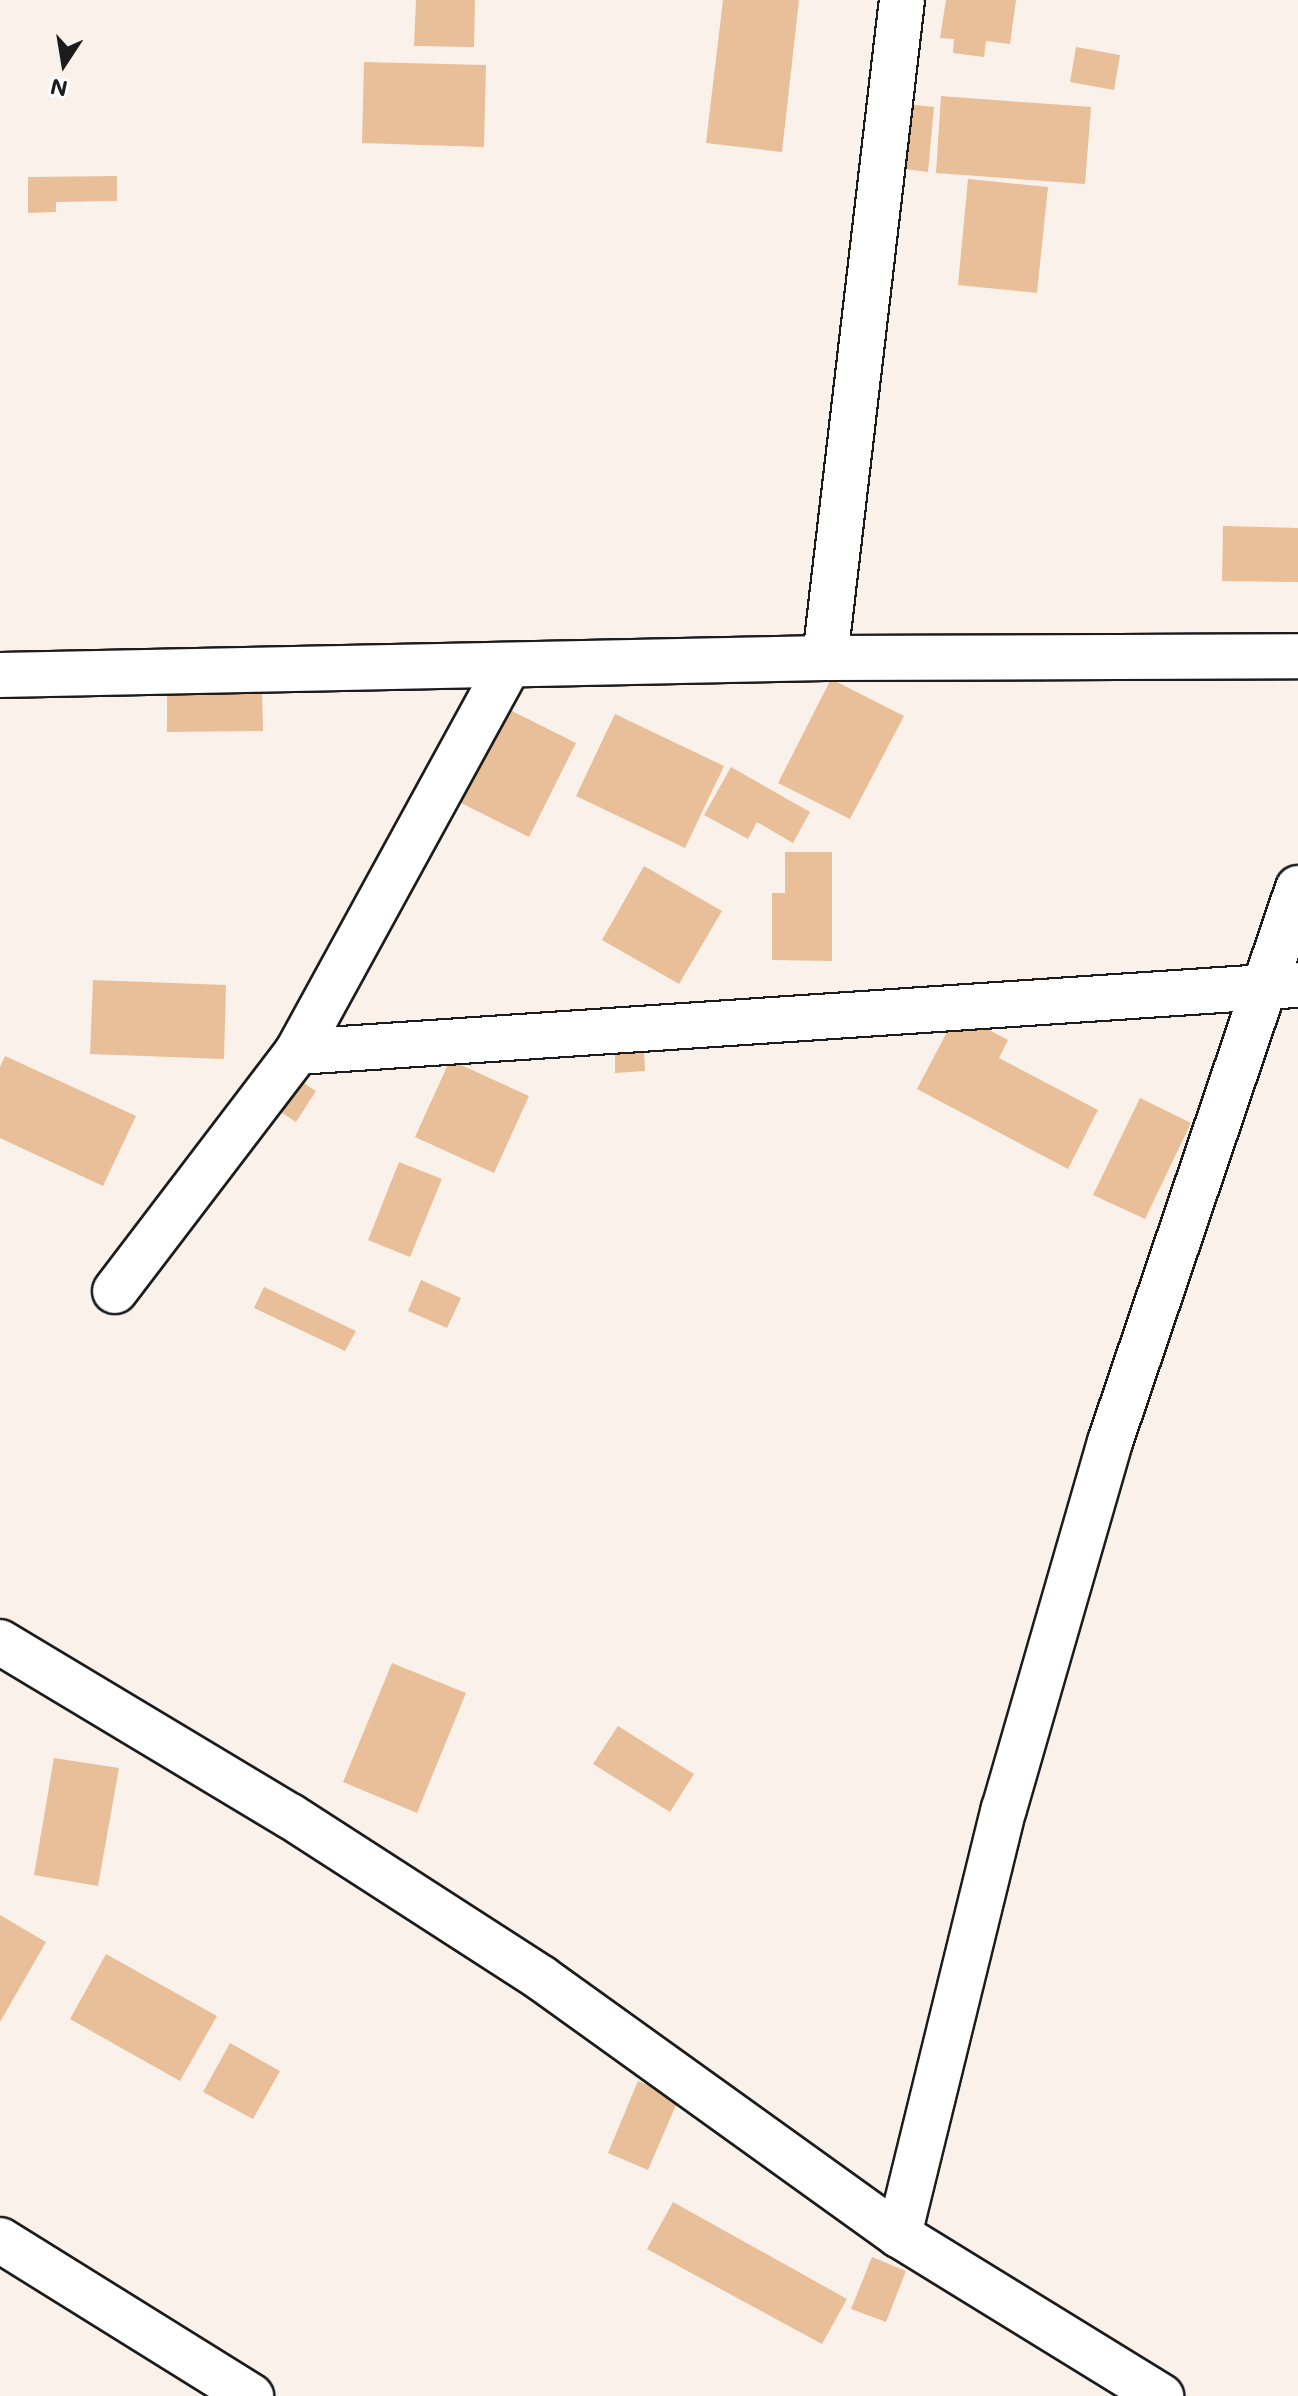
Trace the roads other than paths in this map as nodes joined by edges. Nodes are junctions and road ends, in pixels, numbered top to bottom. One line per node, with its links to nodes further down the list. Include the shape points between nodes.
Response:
1 (902, 0): 3 (street)
2 (1298, 656): 3 (street)
3 (825, 658): 4 (street)
4 (508, 666): 5 (street); 8 (street)
5 (0, 675)
6 (1298, 888): 7 (street)
7 (1283, 985): 8 (street); 11 (street, via 1110,1442 1004,1809)
8 (297, 1052): 9 (street)
9 (115, 1291)
10 (0, 1642): 11 (street, via 290,1816 541,1978)
11 (899, 2235): 14 (street)
12 (0, 2240): 13 (street)
13 (251, 2396)
14 (1161, 2396)

